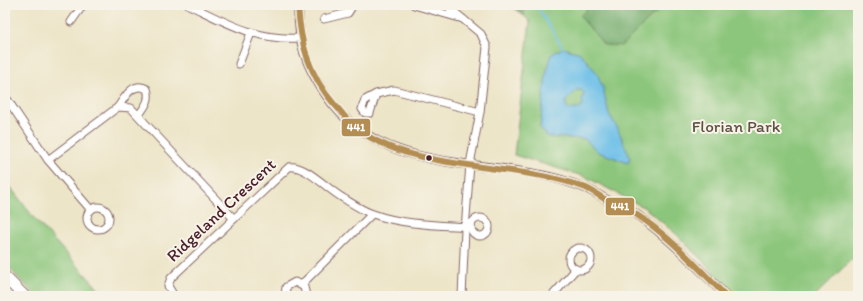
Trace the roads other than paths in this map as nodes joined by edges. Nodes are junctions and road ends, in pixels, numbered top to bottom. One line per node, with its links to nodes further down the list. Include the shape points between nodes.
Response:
1 (83, 5): 9 (street)
2 (189, 5): 10 (street)
3 (298, 5): 11 (street)
4 (353, 5): 7 (street, via 348,13)
5 (414, 5): 8 (street)
6 (446, 5): 8 (street)
7 (324, 19)
8 (463, 19): 16 (street, via 481,34 487,47)
9 (71, 22)
10 (251, 33): 11 (street, via 273,38); 12 (street)
11 (300, 38): 19 (street, via 307,64 319,86 340,114 360,131 385,146 412,156)
12 (239, 64)
13 (376, 94): 16 (street, via 394,90)
14 (5, 96): 18 (street)
15 (118, 107): 17 (street, via 131,108); 17 (street, via 131,90 136,86 142,86 150,95); 18 (street)
16 (480, 112): 19 (street)
17 (139, 115): 22 (street)
18 (48, 160): 20 (street)
19 (470, 164): 23 (street); 33 (street, via 541,175 586,188 635,214 670,240)
20 (91, 210)
21 (372, 214): 22 (street, Ridgeland Crescent, via 334,193 303,169 295,166 289,167); 23 (street, Ridgeland Crescent, via 404,222); 26 (street)
22 (234, 219): 28 (street, Ridgeland Crescent, via 171,278 168,286)
23 (468, 227): 31 (street)
24 (576, 269): 32 (street)
25 (5, 277): 27 (main road)
26 (302, 284): 29 (street, via 289,284); 30 (street)
27 (24, 296)
28 (174, 296)
29 (285, 296)
30 (306, 296)
31 (462, 296)
32 (552, 296)
33 (726, 296)

